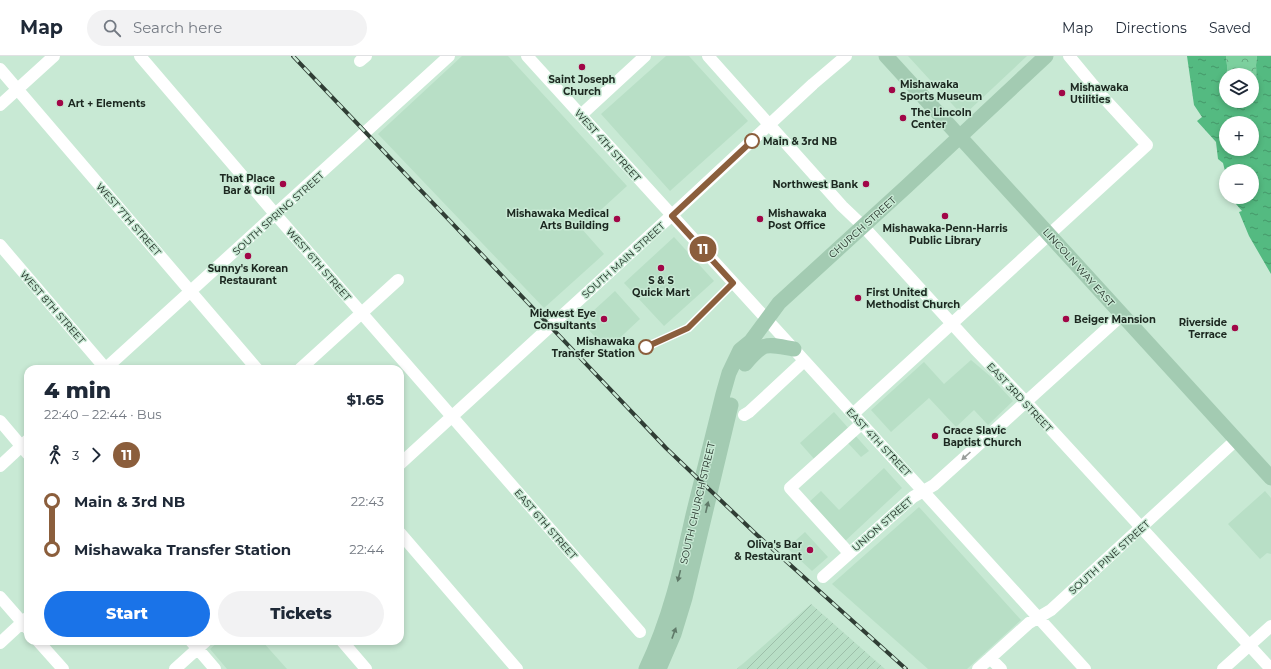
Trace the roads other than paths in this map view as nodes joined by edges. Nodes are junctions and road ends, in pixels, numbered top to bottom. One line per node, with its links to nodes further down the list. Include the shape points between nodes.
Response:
1 (54, 56): 12 (street)
2 (140, 56): 17 (street, WEST 6TH STREET)
3 (449, 56): 17 (street, SOUTH SPRING STREET)
4 (527, 56): 14 (street, WEST 4TH STREET)
5 (646, 56): 14 (street)
6 (708, 56): 15 (street, EAST 3RD STREET)
7 (846, 56): 15 (street, SOUTH MAIN STREET)
8 (886, 56): 16 (main road, LINCOLN WAY EAST)
9 (1046, 56): 16 (main road, CHURCH STREET)
10 (1069, 56): 20 (street, via 1147,145)
11 (0, 69): 12 (street, WEST 7TH STREET)
12 (18, 89): 13 (street); 23 (street, WEST 7TH STREET)
13 (0, 105)
14 (581, 115): 18 (street, WEST 4TH STREET)
15 (770, 124): 18 (street, SOUTH MAIN STREET); 19 (street, EAST 3RD STREET, via 842,206)
16 (960, 136): 19 (main road, CHURCH STREET); 20 (main road, LINCOLN WAY EAST)
17 (276, 215): 23 (street, SOUTH SPRING STREET); 24 (street, WEST 6TH STREET)
18 (672, 216): 26 (street, EAST 4TH STREET); 39 (street, SOUTH MAIN STREET)
19 (863, 226): 26 (main road, CHURCH STREET, via 779,303); 27 (street, EAST 3RD STREET)
20 (1049, 235): 25 (main road, LINCOLN WAY EAST); 27 (street)
21 (0, 245): 32 (street, WEST 8TH STREET)
22 (398, 280): 24 (street)
23 (191, 291): 33 (street, SOUTH SPRING STREET); 34 (street, WEST 7TH STREET)
24 (362, 312): 35 (street); 39 (street, WEST 6TH STREET)
25 (1122, 315): 36 (street, UNION STREET); 42 (main road, LINCOLN WAY EAST)
26 (766, 319): 28 (main road, SOUTH CHURCH STREET); 29 (street, EAST 4TH STREET)
27 (952, 324): 36 (street, EAST 3RD STREET); 37 (street)
28 (751, 342): 31 (main road, SOUTH CHURCH STREET); 71 (main road, SOUTH CHURCH STREET, one-way to 71, via 740,350 729,373 674,595 657,646)
29 (794, 349): 30 (street, EAST 4TH STREET); 31 (main road, via 764,346)
30 (804, 361): 37 (street, EAST 4TH STREET); 38 (street)
31 (745, 364): 72 (main road, SOUTH CHURCH STREET, one-way to 31, via 683,605 738,378)
32 (103, 365)
33 (110, 365)
34 (254, 365)
35 (304, 365)
36 (1026, 402): 48 (street, UNION STREET, one-way to 48, via 934,485); 49 (street, EAST 3RD STREET)
37 (853, 414): 41 (street, EAST 4TH STREET)
38 (744, 415)
39 (452, 417): 45 (street, SOUTH MAIN STREET); 58 (street, EAST 6TH STREET)
40 (0, 421): 43 (street)
41 (861, 424): 48 (street, EAST 4TH STREET); 51 (street, via 790,488)
42 (1236, 440): 47 (main road, LINCOLN WAY EAST); 49 (street, SOUTH PINE STREET)
43 (24, 445)
44 (24, 448): 46 (street)
45 (404, 460)
46 (0, 466)
47 (1271, 478)
48 (923, 491): 51 (street, UNION STREET); 54 (street, EAST 4TH STREET)
49 (1141, 528): 54 (street, SOUTH PINE STREET, via 1051,610); 64 (street, EAST 3RD STREET)
50 (404, 539): 70 (street)
51 (849, 553): 52 (street, UNION STREET)
52 (823, 577)
53 (0, 596): 55 (street)
54 (1038, 618): 65 (street, SOUTH PINE STREET); 75 (street, EAST 4TH STREET)
55 (24, 621)
56 (24, 625): 59 (street)
57 (1271, 626): 64 (street)
58 (640, 632)
59 (0, 643)
60 (42, 645): 66 (street)
61 (196, 645): 67 (street)
62 (199, 645): 68 (street)
63 (345, 645): 69 (street)
64 (1249, 645): 76 (street); 77 (street, EAST 3RD STREET)
65 (990, 658): 73 (street, SOUTH PINE STREET); 74 (street)
66 (63, 669)
67 (175, 669)
68 (215, 669)
69 (366, 669)
70 (517, 669)
71 (646, 669)
72 (659, 669)
73 (978, 669)
74 (1001, 669)
75 (1085, 669)
76 (1222, 669)
77 (1271, 669)

